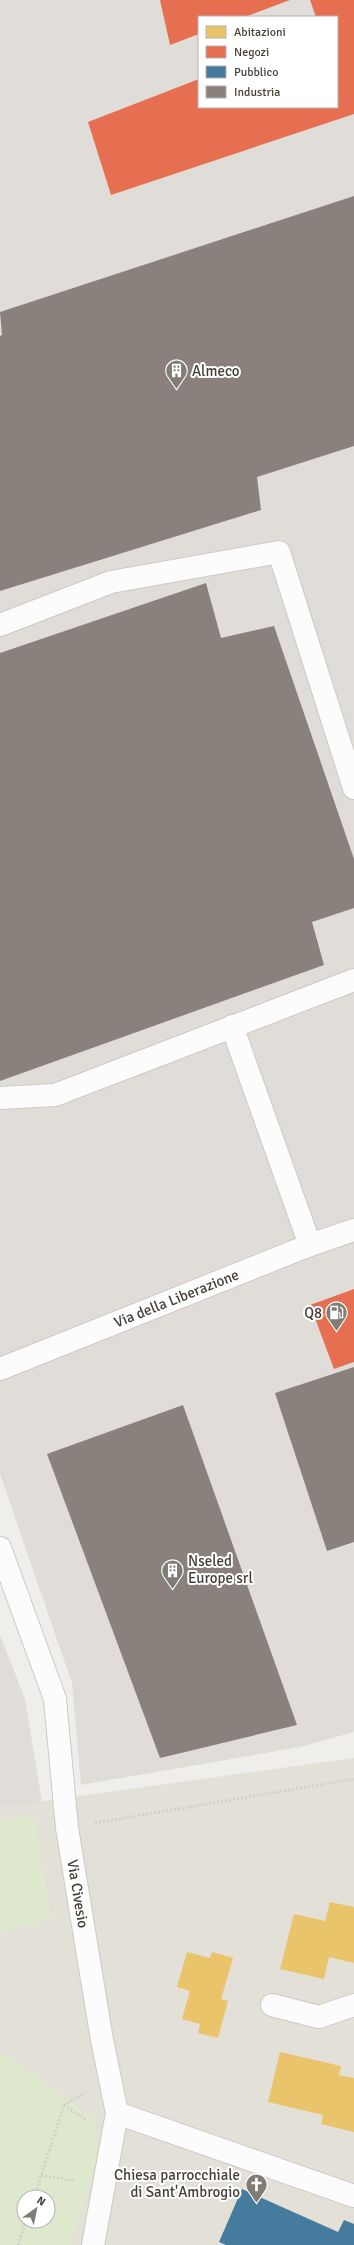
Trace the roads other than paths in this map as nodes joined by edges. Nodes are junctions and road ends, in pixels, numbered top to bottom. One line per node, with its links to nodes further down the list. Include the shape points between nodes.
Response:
1 (0, 625): 2 (street, via 111,582 279,552)
2 (354, 788)
3 (354, 980): 4 (street)
4 (232, 1026): 5 (street, via 55,1094); 7 (street)
5 (0, 1098)
6 (354, 1230): 7 (street, Via della Liberazione)
7 (310, 1245): 8 (street, Via della Liberazione)
8 (0, 1369)
9 (0, 1548): 12 (street, Via Civesio, via 55,1699 67,1828 102,2040)
10 (272, 2005): 11 (street, via 319,2018)
11 (354, 2005)
12 (117, 2113): 13 (street); 14 (street, Via Civesio)
13 (354, 2196)
14 (93, 2245)

